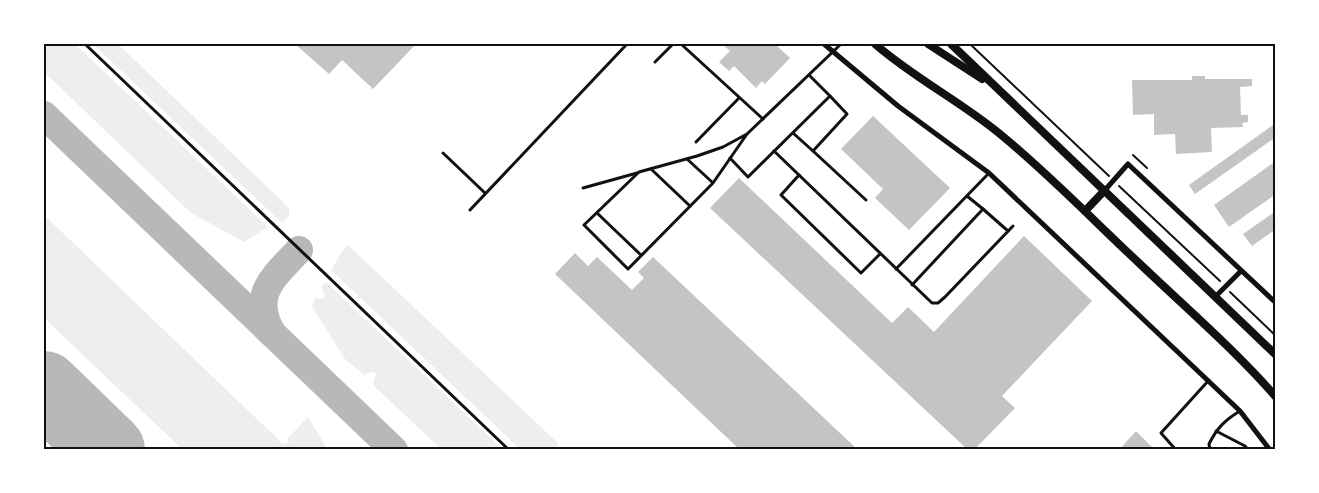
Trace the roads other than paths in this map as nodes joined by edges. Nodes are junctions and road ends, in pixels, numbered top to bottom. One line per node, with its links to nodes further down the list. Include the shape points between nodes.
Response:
1 (85, 44): 54 (lane)
2 (627, 44): 32 (lane)
3 (673, 44): 11 (lane)
4 (681, 44): 15 (lane)
5 (824, 44): 10 (street)
6 (841, 44): 10 (lane)
7 (875, 44): 38 (main road, via 998,132)
8 (928, 44): 13 (main road)
9 (951, 44): 13 (main road)
10 (833, 51): 12 (lane); 27 (street, via 898,106)
11 (655, 62)
12 (808, 75): 14 (lane); 16 (lane)
13 (998, 90): 31 (main road)
14 (830, 96): 17 (lane); 21 (lane, via 847,114)
15 (739, 98): 16 (lane); 19 (lane)
16 (763, 119): 18 (lane)
17 (793, 133): 20 (lane); 21 (lane)
18 (747, 134): 23 (lane); 24 (lane)
19 (696, 142)
20 (774, 151): 23 (lane, via 748,177); 28 (lane)
21 (813, 151): 34 (lane)
22 (443, 153): 32 (lane)
23 (730, 158): 29 (lane)
24 (687, 159): 25 (lane); 29 (lane)
25 (651, 169): 26 (lane); 35 (lane)
26 (639, 172): 30 (lane); 39 (lane)
27 (989, 173): 33 (lane); 50 (street)
28 (799, 175): 42 (lane); 42 (lane, via 781,195 861,273)
29 (713, 183): 35 (lane)
30 (583, 188)
31 (1105, 190): 38 (main road); 45 (street, via 1128,164); 47 (main road)
32 (486, 193): 37 (lane)
33 (967, 196): 36 (lane); 44 (lane)
34 (866, 200)
35 (690, 206): 43 (lane)
36 (982, 209): 41 (lane); 46 (lane)
37 (470, 210)
38 (1085, 211): 51 (main road, via 1241,359)
39 (597, 213): 43 (lane); 43 (lane, via 584,225 628,269)
40 (1013, 226): 41 (lane)
41 (1008, 231): 46 (lane, via 938,303 932,303)
42 (880, 253): 44 (lane)
43 (641, 255)
44 (896, 269): 46 (lane)
45 (1241, 271): 47 (street); 48 (street)
46 (912, 285)
47 (1215, 297): 49 (main road)
48 (1275, 303)
49 (1275, 355)
50 (1209, 380): 52 (street); 55 (lane, via 1161,432)
51 (1275, 397)
52 (1240, 411): 53 (lane, via 1225,419); 58 (street)
53 (1215, 431): 56 (lane); 57 (lane)
54 (509, 450)
55 (1176, 450)
56 (1210, 450)
57 (1248, 450)
58 (1270, 450)

